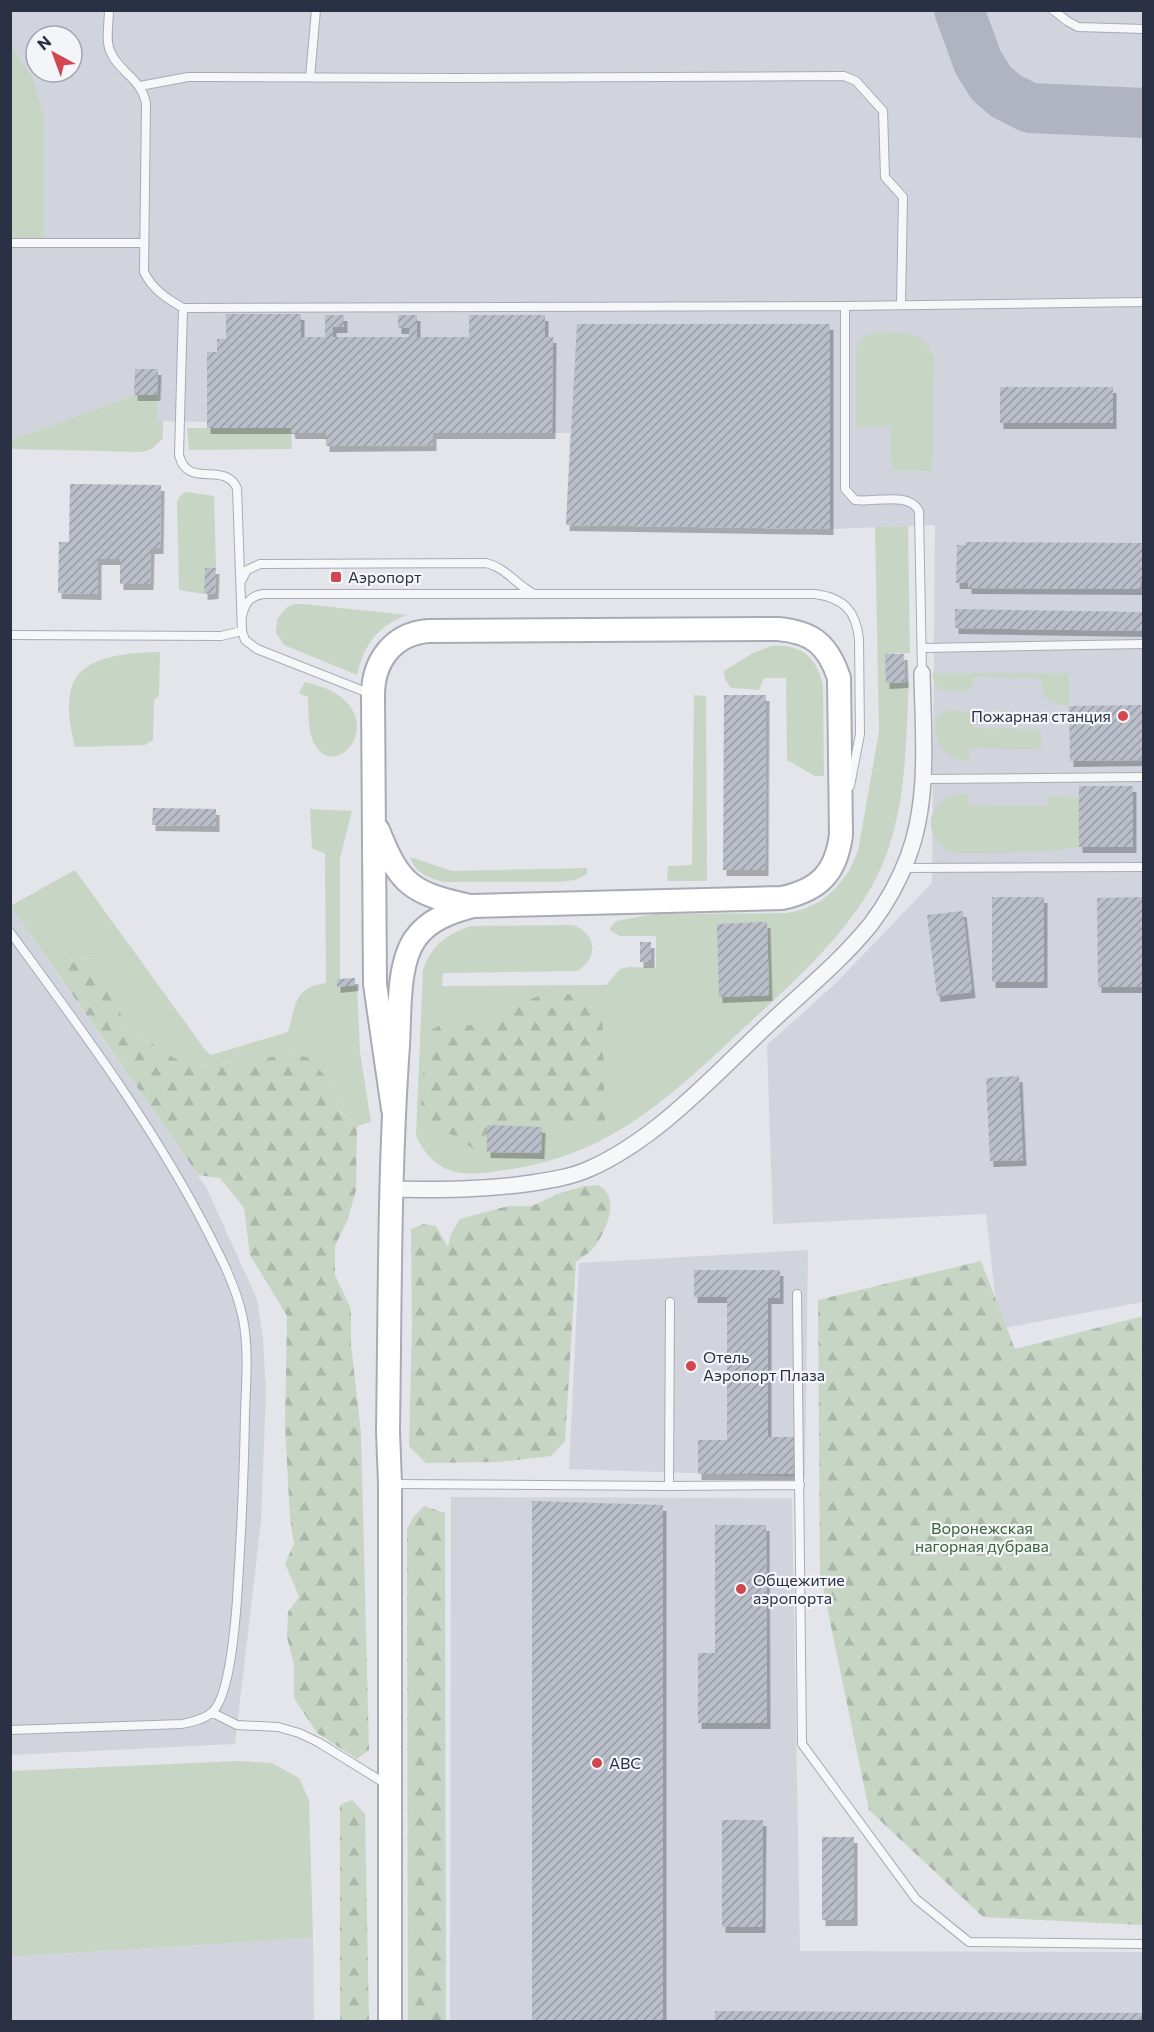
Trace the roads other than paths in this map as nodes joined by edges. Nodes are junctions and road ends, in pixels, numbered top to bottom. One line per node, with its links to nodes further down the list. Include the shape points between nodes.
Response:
1 (109, 10): 6 (lane, via 111,55)
2 (316, 10): 5 (lane)
3 (1053, 10): 4 (lane, via 1078,27)
4 (1143, 29)
5 (310, 77): 6 (lane, via 188,77); 10 (lane, via 852,78 883,111 885,177 903,197)
6 (140, 86): 8 (lane, via 146,103)
7 (10, 243): 8 (lane)
8 (143, 243): 12 (lane, via 144,272 150,283 159,294)
9 (1143, 302): 10 (lane)
10 (901, 305): 11 (lane)
11 (845, 306): 12 (lane); 19 (lane, via 846,489 855,500 906,500 917,507)
12 (183, 308): 13 (lane, via 178,456 192,473 224,476 234,483 238,494)
13 (241, 583): 14 (lane, via 247,570 260,564 486,563 506,571 526,590); 15 (lane)
14 (544, 595): 15 (lane, via 263,594 247,603); 25 (lane, via 815,594 842,603 857,625 860,734)
15 (242, 616): 16 (lane)
16 (242, 631): 17 (lane, via 221,636); 21 (lane, via 257,649)
17 (10, 634)
18 (1143, 644): 19 (lane)
19 (922, 648): 20 (lane)
20 (922, 673): 23 (street)
21 (373, 695): 24 (main road); 25 (main road, via 376,669 384,655 406,635 417,632 795,631 822,645 839,678)
22 (1143, 777): 23 (lane)
23 (923, 779): 27 (street, via 915,835)
24 (374, 817): 28 (main road, via 394,868 409,884 428,895); 30 (main road, via 375,984)
25 (841, 835): 28 (main road, via 839,852 822,880 797,895 782,898)
26 (1143, 867): 27 (lane)
27 (903, 868): 31 (street, via 886,901 851,946 663,1122 611,1158 571,1176 507,1187)
28 (473, 906): 30 (main road, via 450,912 426,926 407,956)
29 (10, 932): 37 (lane, via 113,1075 184,1187 233,1288 243,1321 246,1397 235,1626 226,1685)
30 (393, 1109): 31 (main road)
31 (392, 1189): 34 (main road)
32 (797, 1294): 35 (lane)
33 (670, 1302): 36 (lane)
34 (390, 1484): 36 (lane); 39 (main road)
35 (800, 1485): 36 (lane); 40 (lane, via 802,1744 916,1899 969,1942)
36 (669, 1486)
37 (213, 1713): 38 (lane, via 182,1724); 39 (lane, via 237,1725 278,1727 299,1733)
38 (10, 1730)
39 (390, 1786): 41 (main road)
40 (1143, 1944)
41 (390, 2022)

